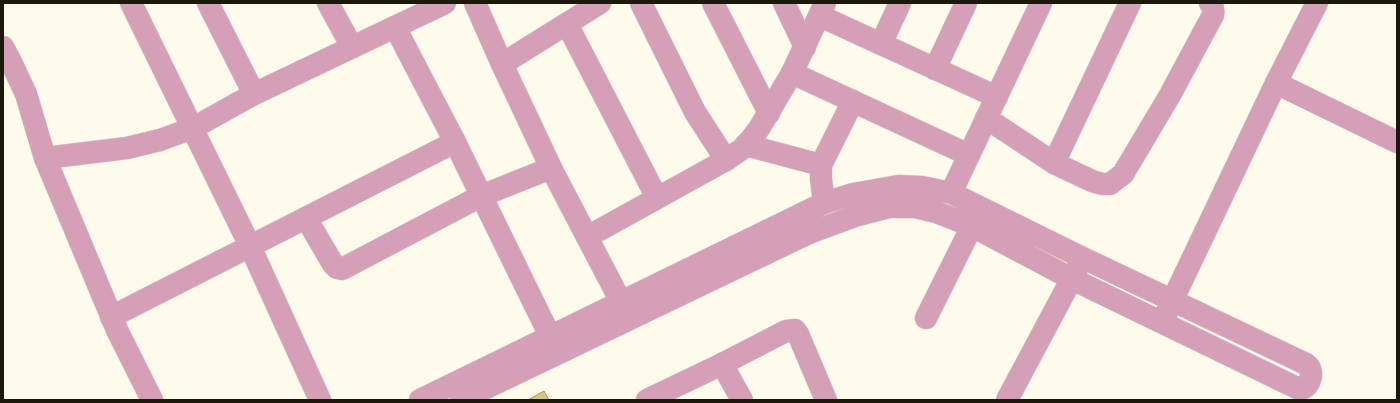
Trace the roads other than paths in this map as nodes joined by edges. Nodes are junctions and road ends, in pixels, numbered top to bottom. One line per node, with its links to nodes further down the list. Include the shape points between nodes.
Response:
1 (131, 3): 32 (street)
2 (208, 3): 27 (street)
3 (328, 3): 21 (street)
4 (475, 3): 23 (street)
5 (600, 3): 17 (street)
6 (641, 3): 38 (street, via 695,112)
7 (713, 3): 30 (street)
8 (784, 3): 22 (street)
9 (900, 3): 19 (street)
10 (966, 3): 24 (street)
11 (1041, 3): 28 (street)
12 (1130, 3): 39 (street)
13 (1210, 3): 39 (street, via 1214,10 1213,15 1123,174 1110,184 1102,184)
14 (1317, 3): 26 (street)
15 (441, 4): 18 (street)
16 (823, 10): 19 (street); 22 (street)
17 (567, 24): 23 (street); 44 (street)
18 (395, 27): 21 (street); 33 (street)
19 (881, 44): 24 (street)
20 (3, 47): 37 (street, via 26,94)
21 (352, 47): 27 (street)
22 (805, 47): 25 (street)
23 (502, 64): 41 (street)
24 (935, 68): 28 (street)
25 (792, 73): 29 (street); 30 (street)
26 (1276, 83): 34 (street); 52 (street)
27 (254, 94): 32 (street)
28 (997, 97): 31 (street)
29 (853, 101): 36 (street); 40 (street)
30 (769, 112): 35 (street)
31 (986, 118): 36 (street); 39 (street)
32 (193, 128): 37 (street, via 160,140 126,148); 49 (street)
33 (455, 142): 43 (street); 46 (street)
34 (1397, 142)
35 (746, 144): 38 (street); 40 (street)
36 (969, 155): 42 (street)
37 (45, 158): 54 (street)
38 (726, 160): 44 (street)
39 (1054, 162)
40 (821, 166): 45 (street)
41 (551, 168): 43 (street); 48 (street)
42 (951, 193): 45 (street, via 922,187 898,186 853,194); 50 (street)
43 (480, 196): 46 (street, via 342,269 333,264); 57 (street)
44 (657, 198): 48 (street)
45 (824, 203): 53 (street)
46 (306, 218): 49 (street)
47 (972, 226): 51 (street); 55 (street); 63 (street, via 915,207 889,207 858,215 809,233)
48 (587, 237): 53 (street)
49 (250, 246): 54 (street); 62 (street)
50 (1083, 258): 51 (street); 52 (street)
51 (1072, 279): 56 (street); 67 (street)
52 (1172, 301): 56 (street); 59 (street, via 1308,365 1312,371 1310,379)
53 (621, 302): 57 (street)
54 (111, 317): 61 (street)
55 (926, 318)
56 (1162, 323): 59 (street)
57 (550, 336): 60 (street)
58 (722, 364): 64 (street); 65 (street); 66 (street, via 786,331 795,330)
59 (1300, 394)
60 (426, 399)
61 (152, 400)
62 (320, 400)
63 (461, 400)
64 (647, 400)
65 (742, 400)
66 (826, 400)
67 (1008, 400)

